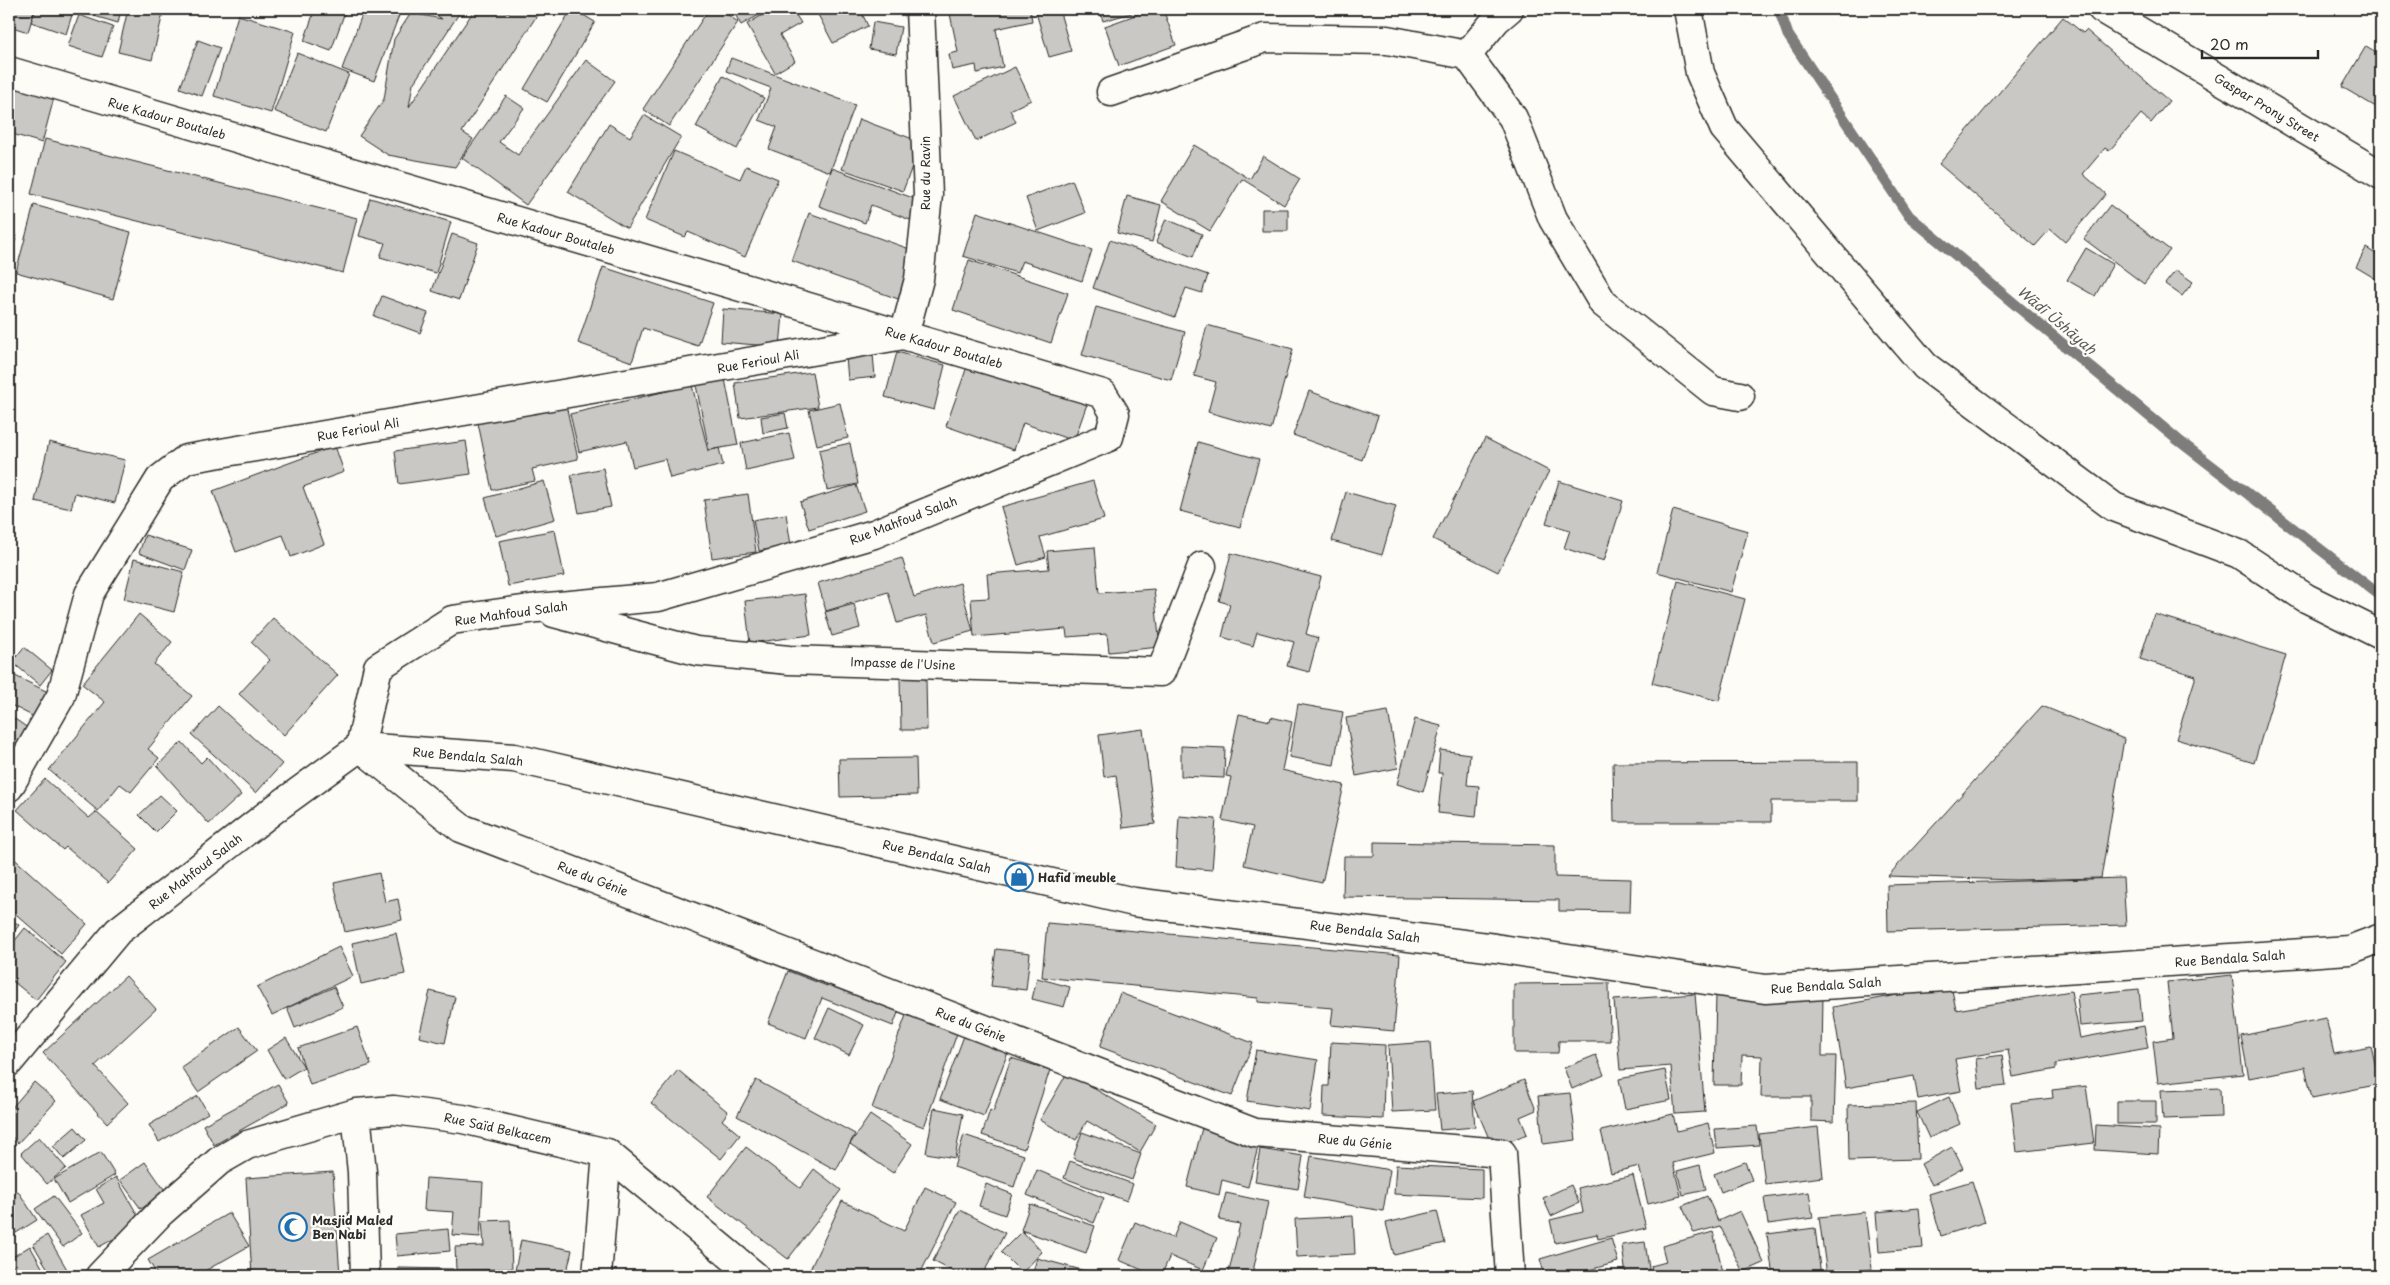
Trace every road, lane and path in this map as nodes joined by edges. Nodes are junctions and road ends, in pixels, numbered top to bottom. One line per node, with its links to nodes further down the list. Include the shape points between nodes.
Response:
1 (920, 9): 9 (street, Rue du Ravin, via 928,195 919,279)
2 (1509, 9): 5 (street)
3 (1688, 9): 14 (street, via 1700,73 1724,128 1925,366 2114,507 2239,554 2306,598)
4 (2102, 9): 8 (street, Gaspar Prony Street)
5 (1467, 55): 7 (street, via 1387,40 1265,38); 11 (street, via 1513,118 1553,219 1603,304 1713,391)
6 (9, 71): 9 (street, Rue Kadour Boutaleb)
7 (1111, 92)
8 (2381, 175)
9 (904, 335): 10 (street, Rue Kadour Boutaleb); 16 (street, Rue Ferioul Ali, via 186,459 160,479 89,594 61,696)
10 (1102, 394): 13 (street, Rue Mahfoud Salah, via 1115,414 1109,437 874,534 658,597)
11 (1740, 396)
12 (1202, 566): 13 (street, Impasse de l'Usine, via 1161,672 789,660 696,651)
13 (537, 608): 15 (street, Rue Mahfoud Salah, via 452,620 378,667)
14 (2381, 635)
15 (360, 747): 17 (street, Rue Bendala Salah, via 514,758 1134,902 1495,948 1764,989 2349,950); 18 (street, Rue Mahfoud Salah, via 118,931); 25 (street, Rue du Génie, via 462,828 1255,1133 1502,1153)
16 (9, 787)
17 (2381, 938)
18 (9, 1062)
19 (356, 1113): 20 (street, Rue Saïd Belkacem, via 394,1110 463,1119); 21 (street, Rue Saïd Belkacem, via 247,1145 219,1161 160,1213); 22 (street, via 362,1172)
20 (607, 1153): 23 (street); 24 (street, Rue Saïd Belkacem)
21 (100, 1276)
22 (364, 1276)
23 (597, 1276)
24 (755, 1276)
25 (1510, 1276)

